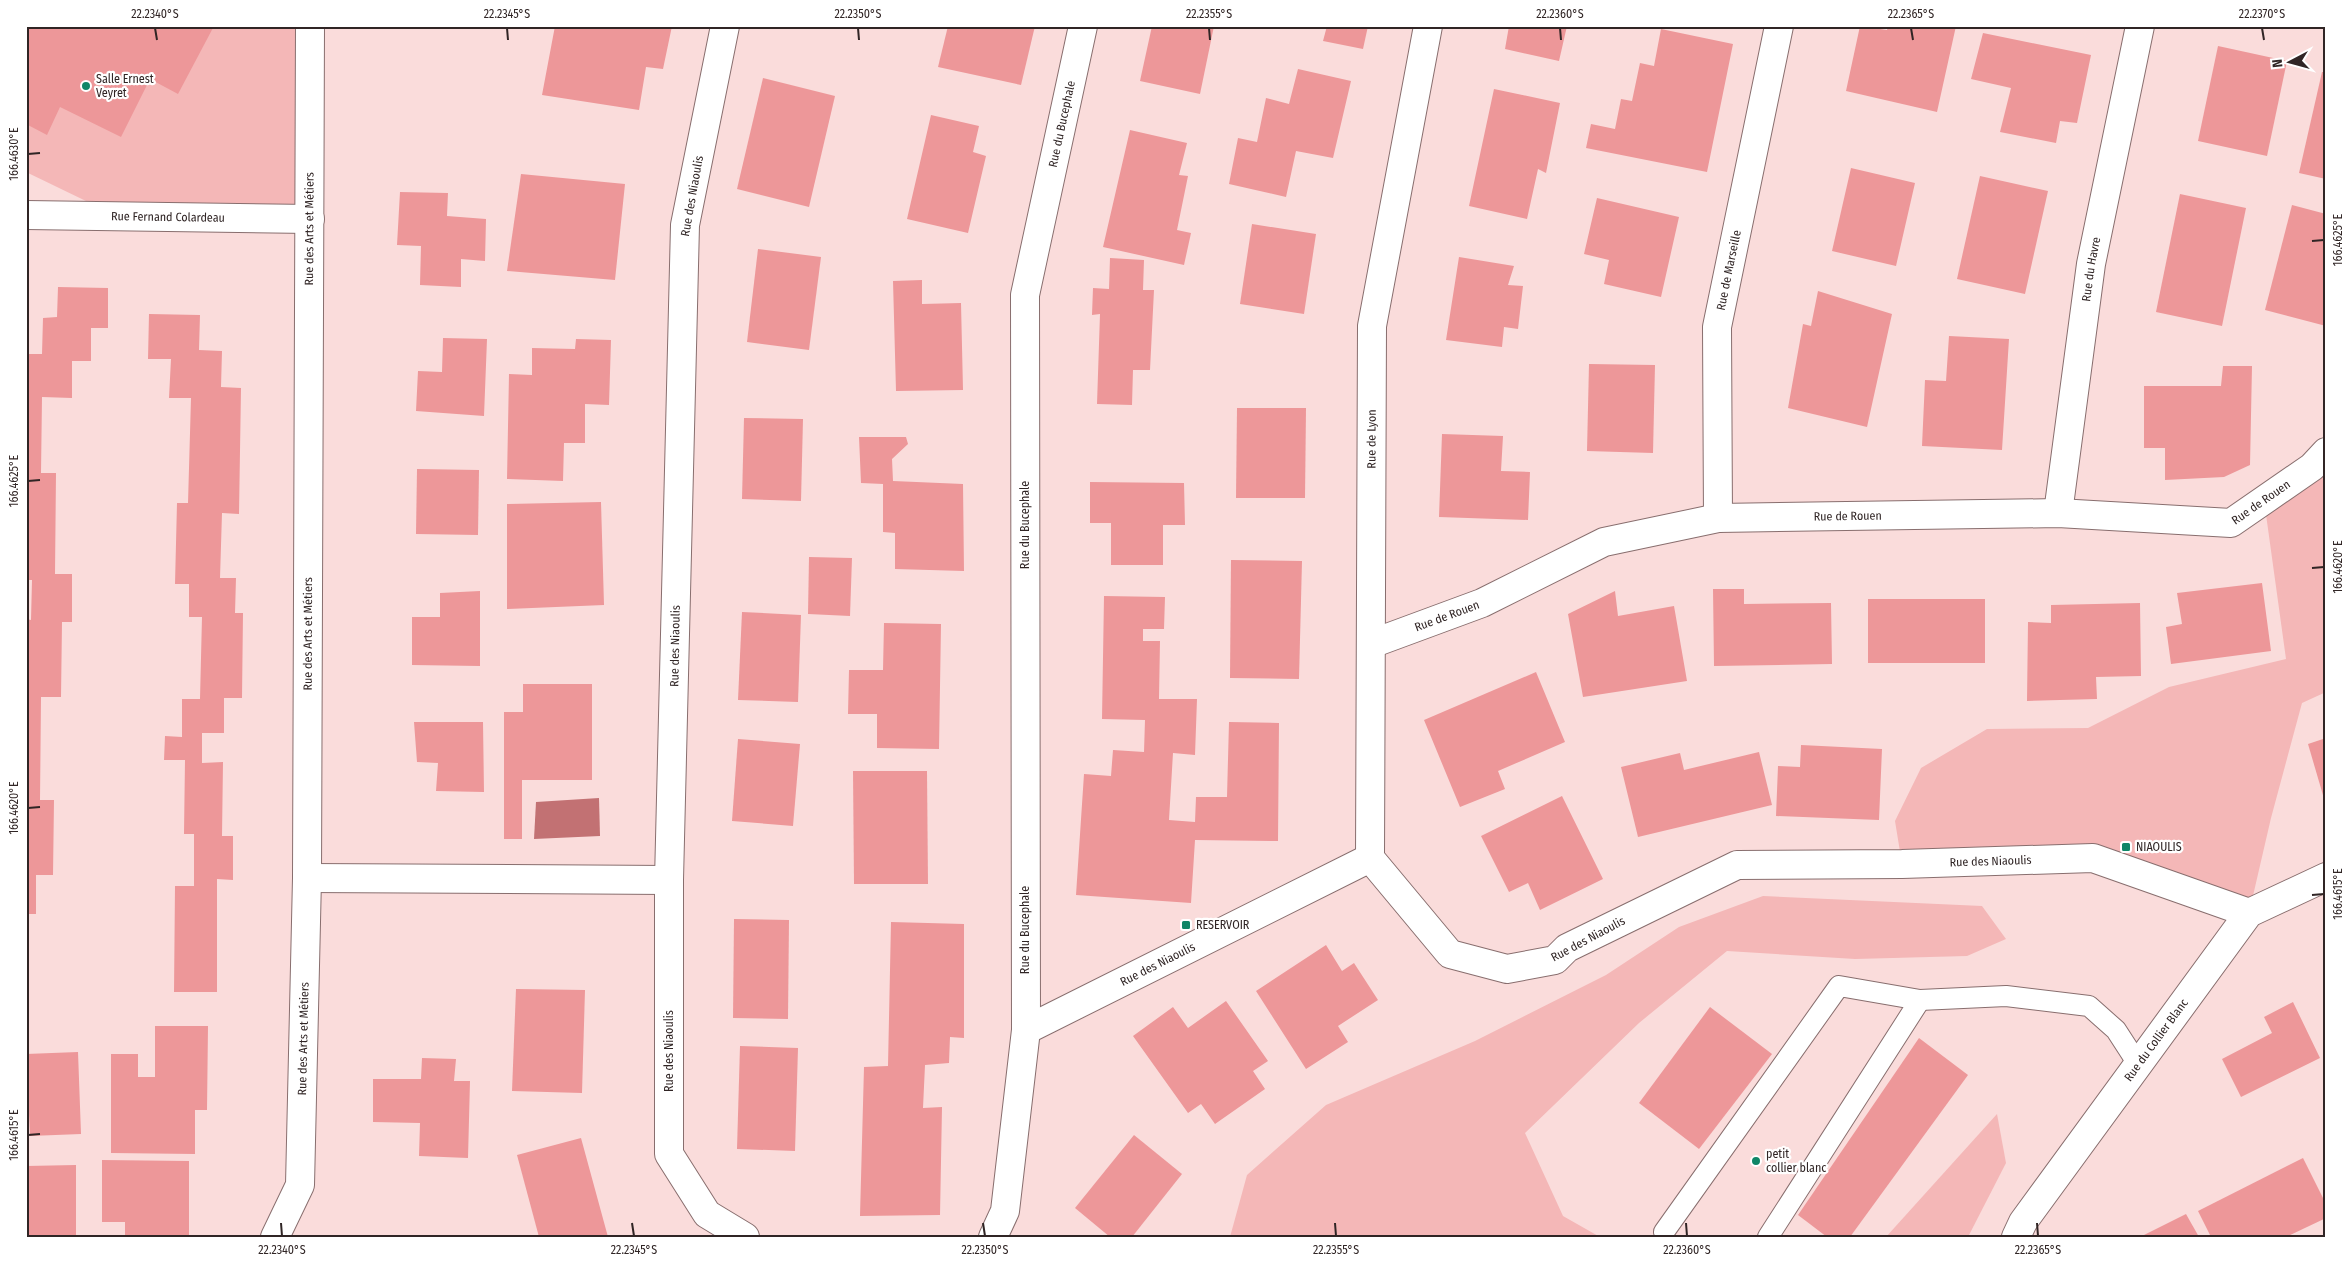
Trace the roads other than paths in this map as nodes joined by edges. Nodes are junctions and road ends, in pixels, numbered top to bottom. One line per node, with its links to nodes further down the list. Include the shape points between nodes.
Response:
1 (310, 26): 8 (street, Rue des Arts et Métiers)
2 (725, 26): 16 (street, Rue des Niaoulis, via 685,225)
3 (1083, 26): 19 (street, Rue du Bucephale, via 1025,296)
4 (1428, 26): 12 (street, Rue de Lyon, via 1372,326)
5 (1779, 26): 11 (street, Rue de Marseille, via 1717,327)
6 (2140, 26): 10 (street, Rue du Havre, via 2091,264)
7 (26, 215): 8 (street, Rue Fernand Colardeau)
8 (310, 219): 15 (street, Rue des Arts et Métiers)
9 (2326, 452): 10 (street, Rue de Rouen, via 2312,468 2231,523)
10 (2058, 513): 11 (street, Rue de Rouen)
11 (1718, 518): 12 (street, Rue de Rouen, via 1604,542 1482,603)
12 (1371, 644): 13 (street, Rue de Lyon)
13 (1370, 858): 17 (street, Rue des Niaoulis, via 1450,954 1507,969 1555,960 1567,948 1737,865 2093,858); 19 (street, Rue des Niaoulis)
14 (2326, 877): 17 (street, Rue du Collier Blanc)
15 (306, 878): 16 (street); 22 (street, Rue des Arts et Métiers, via 300,1185)
16 (669, 880): 23 (street, Rue des Niaoulis, via 668,1154 707,1214)
17 (2249, 913): 20 (street, Rue du Collier Blanc)
18 (1920, 1000): 20 (lane, via 2006,996 2089,1006 2116,1030); 21 (lane, via 1839,986); 25 (lane)
19 (1026, 1030): 24 (street, via 1005,1211)
20 (2138, 1064): 26 (street, Rue du Collier Blanc)
21 (1664, 1232)
22 (275, 1237)
23 (744, 1237)
24 (993, 1237)
25 (1768, 1237)
26 (2016, 1237)

